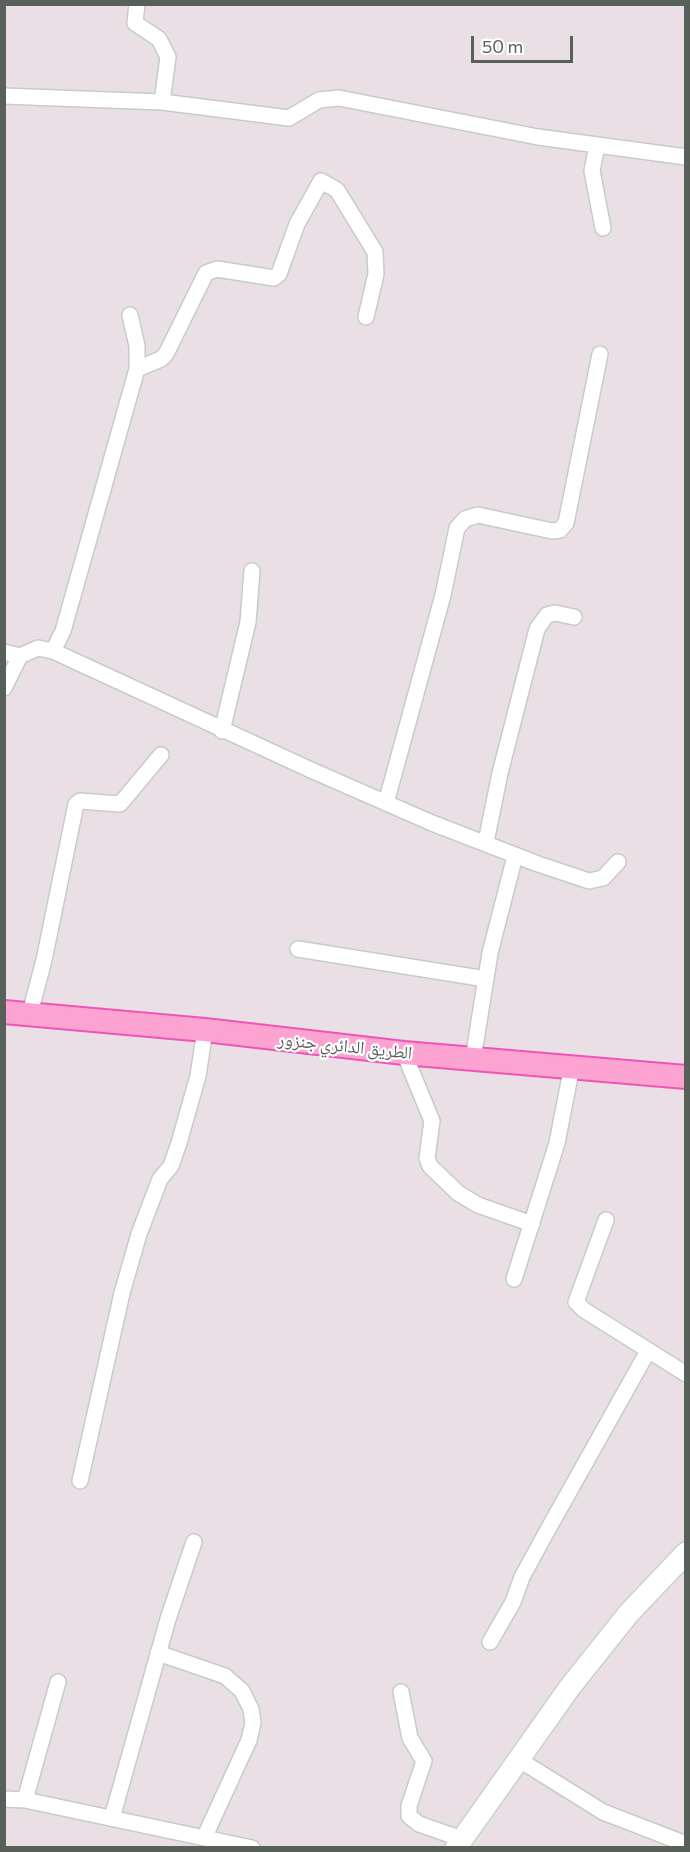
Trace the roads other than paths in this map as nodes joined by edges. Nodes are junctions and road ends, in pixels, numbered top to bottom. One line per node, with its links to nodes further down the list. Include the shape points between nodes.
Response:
1 (137, 4): 3 (street, via 135,23 159,39 168,57)
2 (4, 96): 3 (street)
3 (162, 102): 4 (street, via 289,118 319,100 339,98)
4 (597, 145): 5 (street); 6 (street, via 592,171)
5 (686, 157)
6 (603, 228)
7 (130, 315): 10 (street)
8 (366, 317): 10 (street, via 376,274 375,252 337,190 321,181 297,224 279,274 274,278 217,269 206,273 166,354)
9 (600, 354): 19 (street, via 566,523 560,530 552,531 478,515 465,519 457,528)
10 (137, 369): 13 (street, via 83,567 63,631)
11 (252, 571): 17 (street, via 248,622)
12 (574, 617): 20 (street, via 547,615 537,629)
13 (52, 651): 15 (street, via 38,648); 17 (street)
14 (4, 652): 15 (street)
15 (20, 656): 16 (street)
16 (4, 688)
17 (222, 731): 19 (street)
18 (161, 755): 26 (street, via 120,804 76,804)
19 (386, 803): 20 (street)
20 (486, 842): 21 (street)
21 (515, 855): 22 (street, via 589,881 603,878); 24 (street)
22 (618, 862)
23 (298, 949): 24 (street)
24 (486, 979): 29 (street)
25 (4, 1012): 26 (main road, الطريق الدائري جنزور)
26 (30, 1013): 27 (main road, الطريق الدائري جنزور)
27 (205, 1030): 28 (main road, الطريق الدائري جنزور); 37 (street, via 198,1076 179,1143 171,1166 160,1179 130,1263)
28 (404, 1053): 29 (main road, الطريق الدائري جنزور); 33 (street, via 432,1120 430,1166 458,1193 478,1205)
29 (472, 1059): 30 (main road, الطريق الدائري جنزور)
30 (572, 1066): 31 (main road, الطريق الدائري جنزور); 33 (street, via 557,1143)
31 (686, 1077)
32 (606, 1220): 35 (street, via 576,1302)
33 (532, 1224): 34 (street)
34 (514, 1279)
35 (648, 1351): 36 (street); 40 (street)
36 (686, 1374)
37 (80, 1481)
38 (194, 1542): 41 (street)
39 (686, 1553): 44 (street, via 629,1613)
40 (490, 1642)
41 (158, 1653): 47 (street); 49 (street, via 225,1676 242,1690 251,1709 249,1740)
42 (58, 1682): 46 (street)
43 (401, 1692): 50 (street, via 410,1738 424,1761 409,1816)
44 (518, 1758): 50 (street); 51 (street, via 603,1812)
45 (4, 1799): 46 (street)
46 (25, 1800): 47 (street)
47 (112, 1818): 48 (street)
48 (183, 1832): 49 (street); 52 (street)
49 (205, 1836): 53 (street)
50 (459, 1843)
51 (686, 1845)
52 (180, 1848)
53 (252, 1848)

